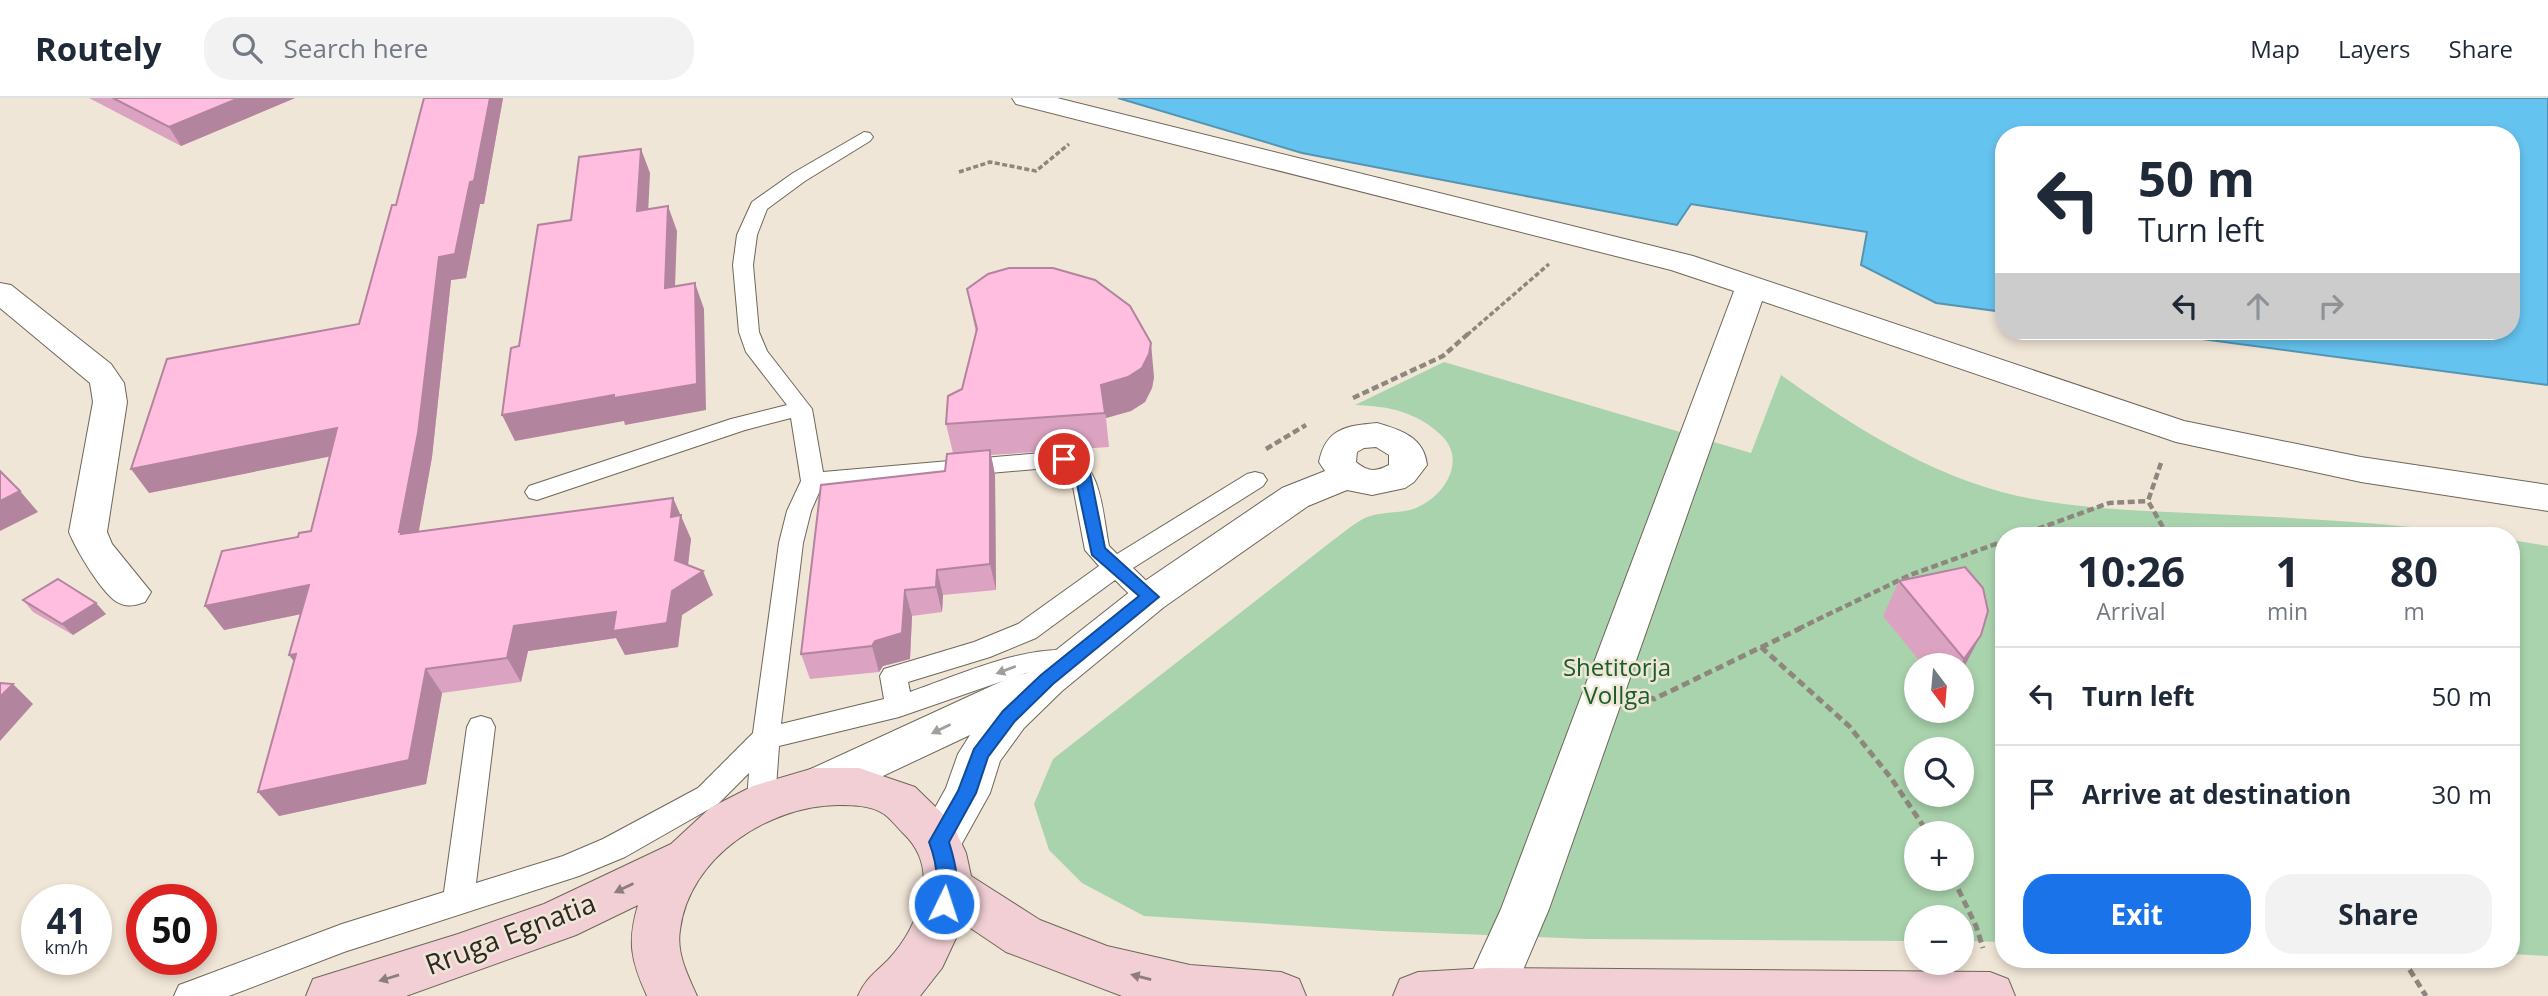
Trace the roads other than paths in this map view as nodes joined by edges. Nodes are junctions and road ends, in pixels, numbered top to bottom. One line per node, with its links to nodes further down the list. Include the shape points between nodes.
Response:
1 (1025, 98): 3 (street, via 1682,263)
2 (864, 137): 5 (lane, via 759,206 747,235 743,265 749,332 757,352)
3 (1751, 288): 10 (street, via 2176,431 2401,478); 24 (street, via 1525,909)
4 (0, 292): 12 (street, via 99,371 107,383 110,402 88,533 95,550)
5 (801, 409): 8 (lane); 9 (lane, via 739,424)
6 (1348, 476): 13 (street, via 1295,497)
7 (1255, 480): 11 (lane)
8 (813, 481): 11 (lane, via 1064,459 1082,473 1097,551); 17 (lane, via 800,501)
9 (537, 492)
10 (2548, 498)
11 (1115, 567): 13 (lane); 15 (lane, via 1027,631 893,676)
12 (131, 592)
13 (1150, 597): 14 (street)
14 (1060, 670): 15 (lane, one-way to 15, via 1025,663); 18 (street, one-way to 18); 21 (street, via 1009,716 980,754)
15 (899, 706): 17 (lane)
16 (481, 727): 22 (lane)
17 (764, 739): 19 (lane); 22 (lane, via 708,796 663,823 568,867)
18 (818, 786): 19 (main road); 21 (main road, via 849,786 903,803 924,820)
19 (761, 801): 20 (main road, via 719,826)
20 (685, 859): 27 (main road, Rruga Egnatia, one-way to 27, via 559,920); 28 (main road, via 664,894 655,930 658,966)
21 (943, 864): 29 (main road, via 941,922 921,958); 30 (main road, one-way to 21, via 1190,989 1106,969 1023,936)
22 (458, 901): 26 (lane, via 342,938)
23 (1989, 978): 25 (main road)
24 (1488, 992): 25 (main road); 31 (main road)
25 (1941, 995)
26 (190, 996)
27 (331, 996)
28 (672, 996)
29 (883, 996)
30 (1281, 996)
31 (1418, 996)

